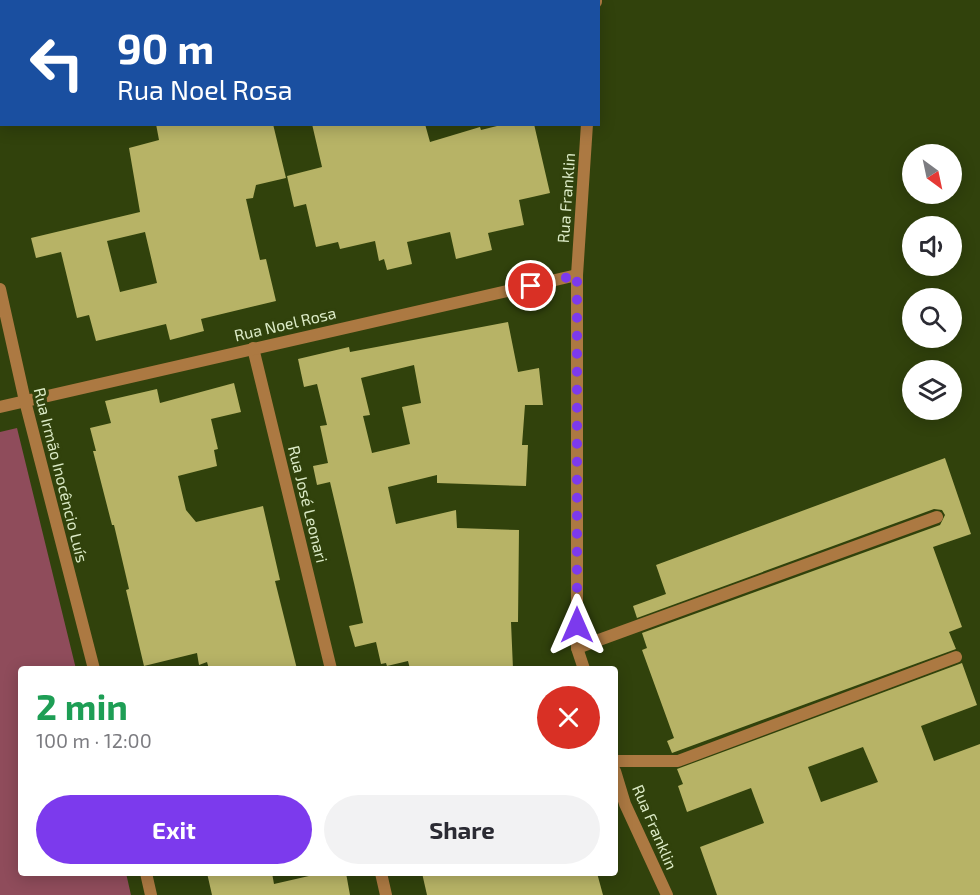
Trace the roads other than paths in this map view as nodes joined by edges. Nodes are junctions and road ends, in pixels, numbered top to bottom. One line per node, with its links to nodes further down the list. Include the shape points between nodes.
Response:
1 (587, 126): 2 (street, Rua Franklin)
2 (577, 275): 4 (street, Rua Noel Rosa); 8 (street, Rua Franklin)
3 (0, 289): 5 (street, Rua Irmão Inocêncio Luís)
4 (253, 348): 5 (street, Rua Noel Rosa); 11 (street, Rua José Leonari)
5 (25, 401): 6 (street, Rua Noel Rosa); 10 (street, Rua Irmão Inocêncio Luís)
6 (0, 407)
7 (937, 517): 8 (street)
8 (577, 648): 12 (street, Rua Franklin)
9 (956, 657): 13 (street, via 678,761)
10 (93, 666)
11 (330, 666)
12 (583, 666)
13 (618, 761)
14 (618, 781): 19 (street, Rua Franklin)
15 (147, 876): 17 (street)
16 (382, 876): 18 (street)
17 (151, 895)
18 (386, 895)
19 (667, 895)

